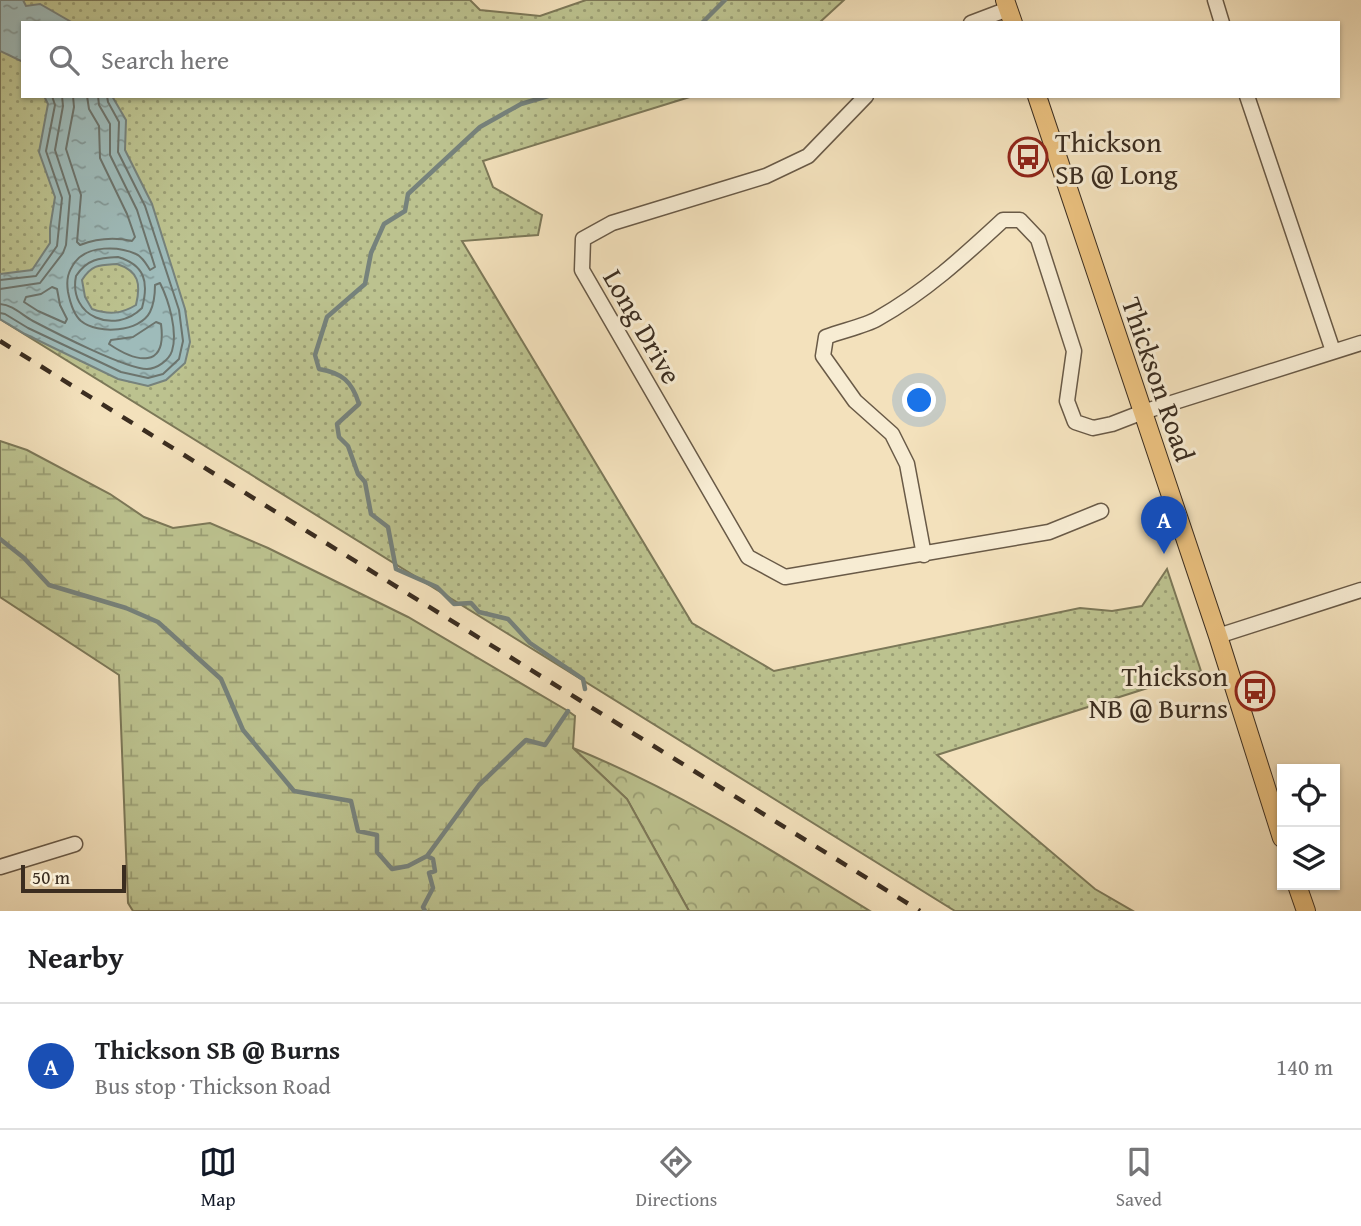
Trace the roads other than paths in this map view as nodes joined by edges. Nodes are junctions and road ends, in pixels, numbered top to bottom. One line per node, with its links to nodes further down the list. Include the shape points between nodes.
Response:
1 (1215, 0): 4 (street)
2 (1009, 11): 3 (street)
3 (977, 21)
4 (1221, 21)
5 (864, 98): 12 (street, Long Drive, via 808,156 766,176 612,223 583,239 582,270 747,557 785,577)
6 (1038, 98): 10 (main road, Thickson Road)
7 (1248, 98): 9 (street)
8 (1361, 343): 9 (street)
9 (1334, 351): 10 (street)
10 (1143, 412): 12 (street, via 1093,428 1075,422 1067,401 1074,351 1038,239 1020,220 1003,220 946,273 874,321 826,337 823,356 855,401 892,434 907,464); 14 (main road, Thickson Road)
11 (1101, 511): 12 (street, via 1049,531)
12 (924, 555)
13 (1361, 590): 14 (street)
14 (1217, 636): 15 (main road, Thickson Road)
15 (1278, 827)
16 (75, 844): 17 (street)
17 (0, 867)
18 (1299, 890): 19 (main road)
19 (1306, 911)

